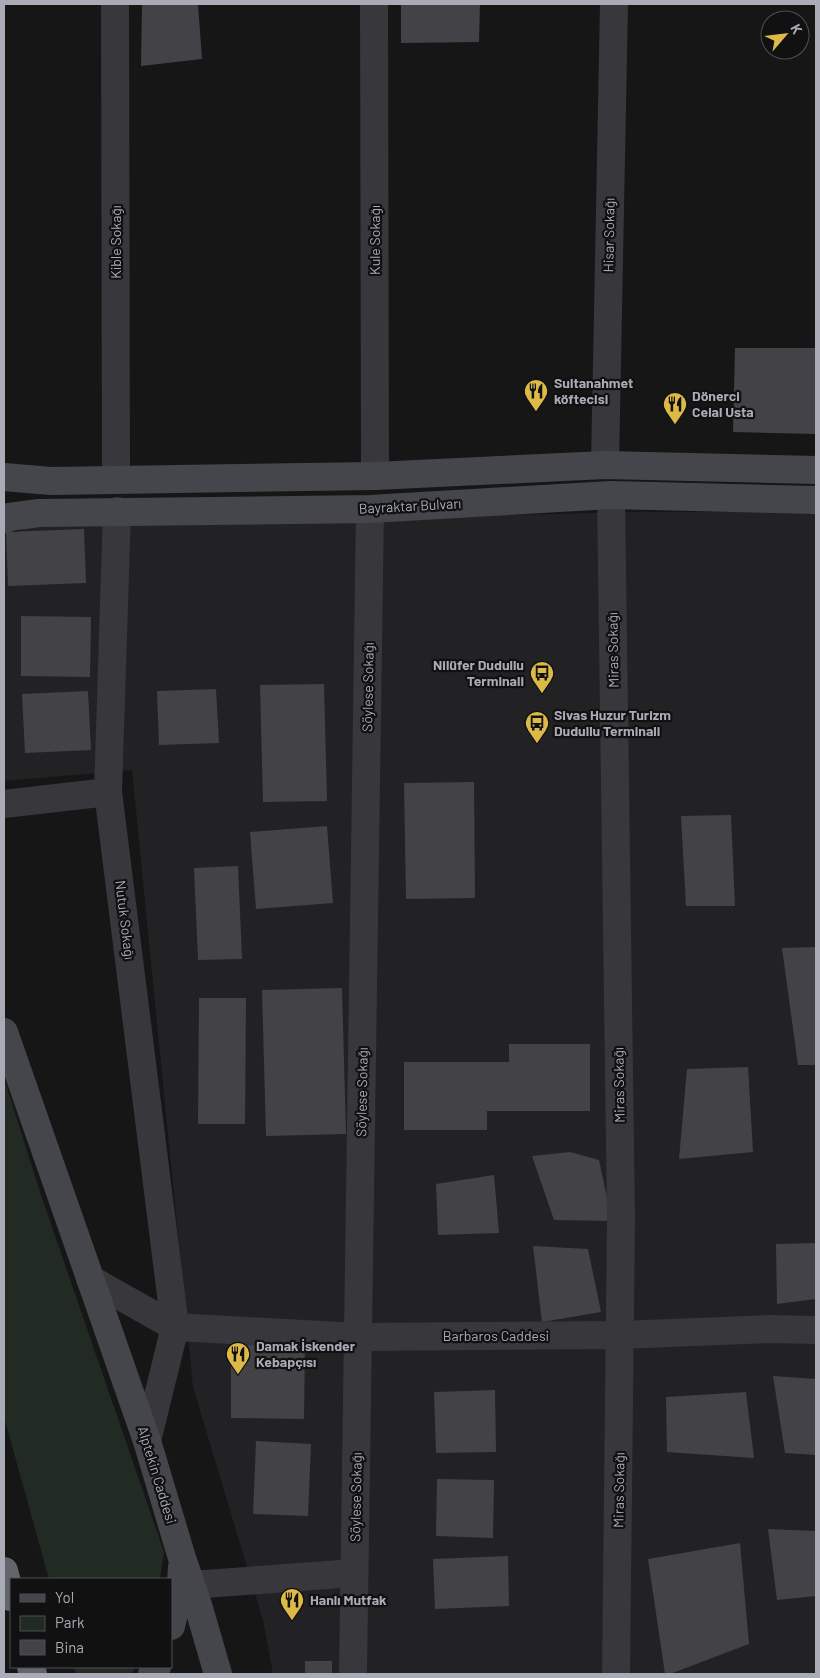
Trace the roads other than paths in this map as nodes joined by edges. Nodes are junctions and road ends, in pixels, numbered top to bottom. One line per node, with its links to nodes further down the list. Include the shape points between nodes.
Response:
1 (115, 4): 8 (street, Kible Sokağı)
2 (374, 4): 6 (street, Kule Sokağı)
3 (614, 4): 4 (street, Hisar Sokağı)
4 (605, 465): 5 (street); 6 (street)
5 (816, 470)
6 (375, 476): 8 (street)
7 (4, 477): 8 (street, via 51,481)
8 (116, 480)
9 (611, 495): 10 (street, Bayraktar Bulvarı); 11 (street, Bayraktar Bulvarı); 20 (street, Miras Sokağı)
10 (816, 500)
11 (370, 509): 12 (street, Bayraktar Bulvarı); 21 (street, Söylese Sokağı)
12 (117, 512): 13 (street, Bayraktar Bulvarı, via 39,513); 14 (street, Nutuk Sokağı)
13 (4, 520)
14 (108, 792): 15 (street); 18 (street, Nutuk Sokağı)
15 (4, 804)
16 (4, 1032): 17 (street, Alptekin Caddesi)
17 (90, 1278): 18 (street); 22 (street, Alptekin Caddesi)
18 (175, 1327): 21 (street, Barbaros Caddesi); 22 (street)
19 (816, 1330): 20 (street, Barbaros Caddesi)
20 (620, 1335): 21 (street, Barbaros Caddesi); 31 (street, Miras Sokağı)
21 (358, 1337): 25 (street, Söylese Sokağı)
22 (147, 1440): 23 (street, Alptekin Caddesi)
23 (182, 1558): 26 (street, Alptekin Caddesi); 28 (street, via 181,1583)
24 (4, 1571): 27 (highway)
25 (354, 1573): 26 (street); 30 (street, Söylese Sokağı)
26 (191, 1585): 29 (street, Alptekin Caddesi)
27 (10, 1593)
28 (172, 1622)
29 (218, 1674)
30 (353, 1674)
31 (616, 1674)

